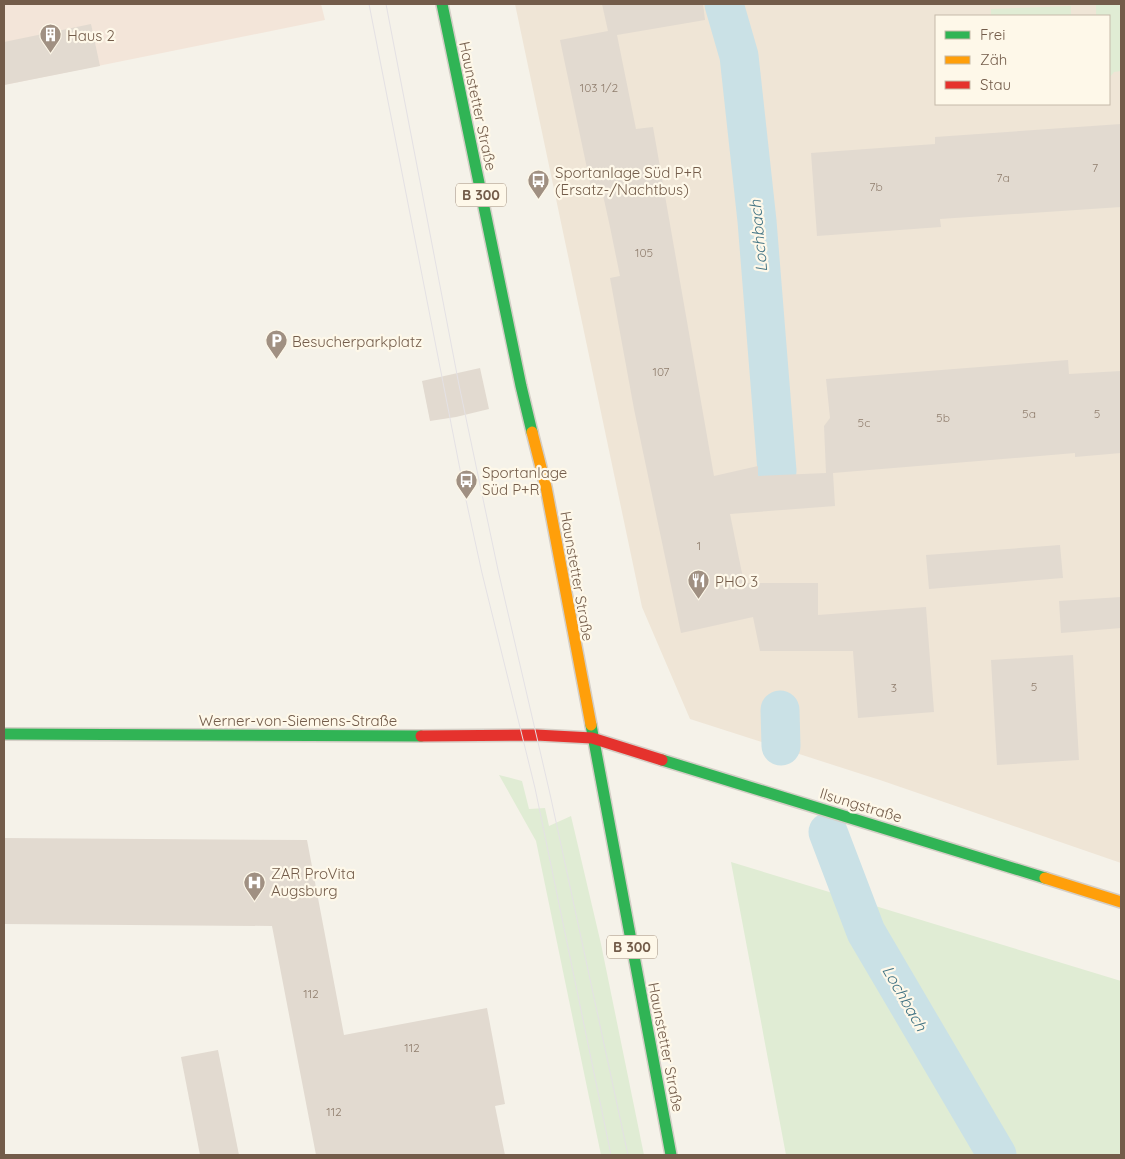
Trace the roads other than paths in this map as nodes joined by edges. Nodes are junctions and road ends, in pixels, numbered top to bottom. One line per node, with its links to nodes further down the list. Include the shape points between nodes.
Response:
1 (442, 4): 3 (main road, Haunstetter Straße / B 300, via 521,386 546,487)
2 (4, 734): 3 (main road, Werner-von-Siemens-Straße, via 536,735)
3 (592, 738): 4 (main road, Ilsungstraße); 5 (main road, Haunstetter Straße / B 300)
4 (1121, 902)
5 (671, 1155)

